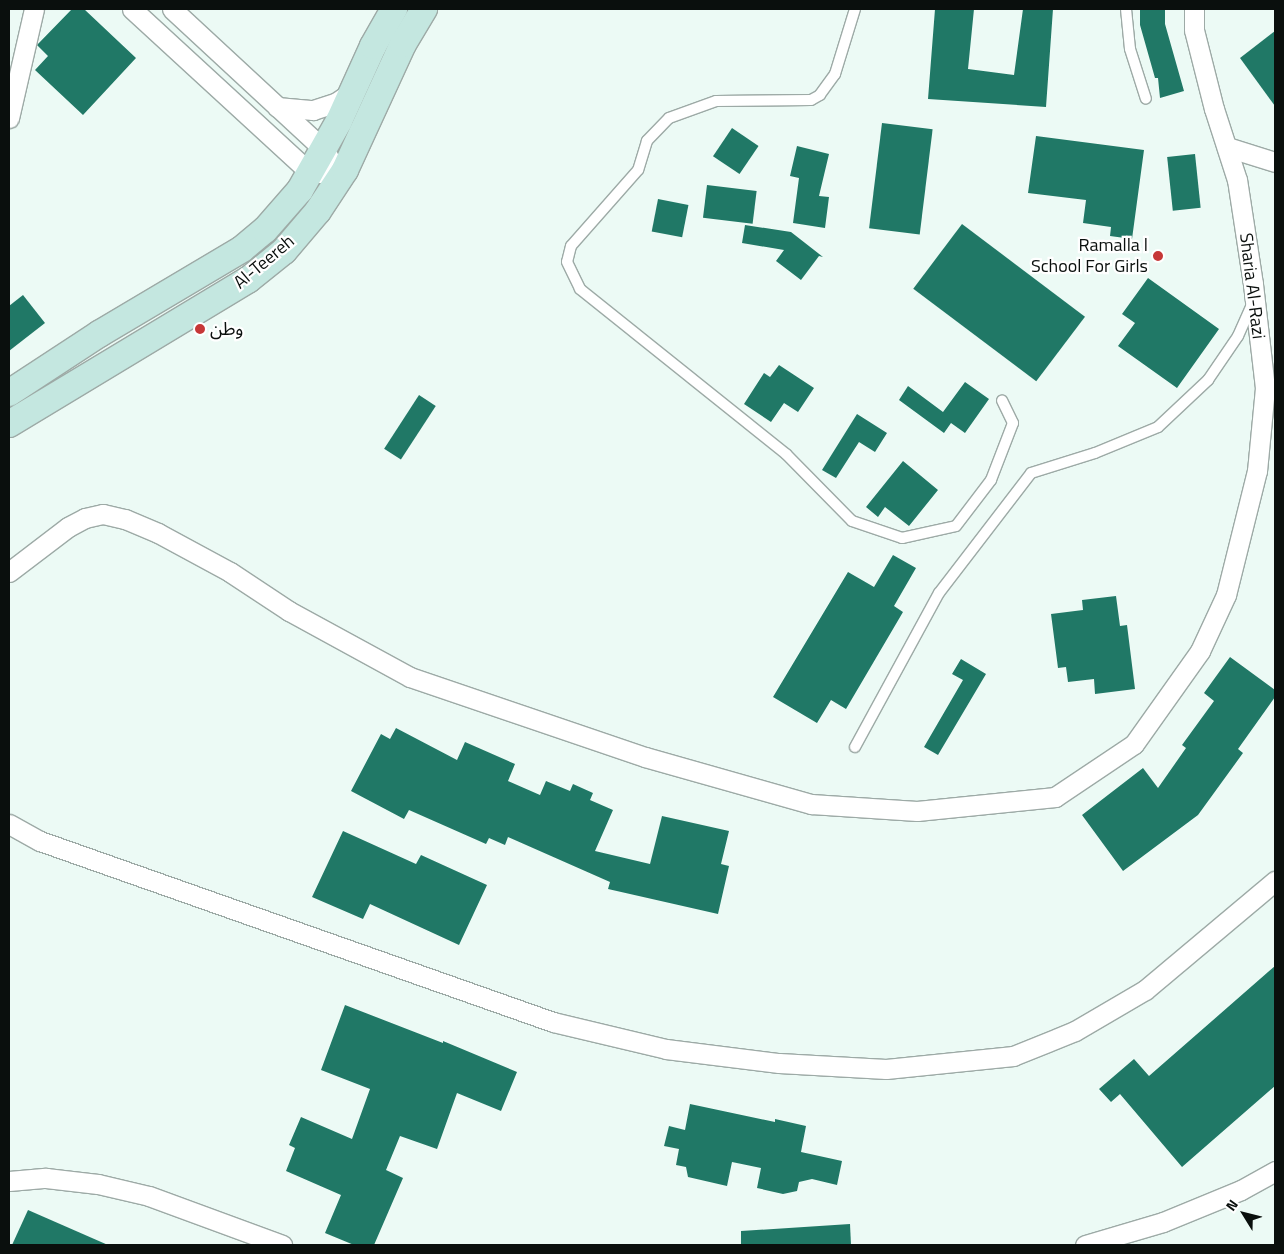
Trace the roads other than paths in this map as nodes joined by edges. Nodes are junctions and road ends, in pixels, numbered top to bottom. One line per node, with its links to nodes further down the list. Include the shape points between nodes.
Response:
1 (132, 9): 16 (street)
2 (172, 9): 11 (street)
3 (394, 9): 9 (main road, Al-Teereh)
4 (424, 9): 17 (main road, Al-Teereh)
5 (855, 9): 20 (lane, via 835,74 820,95 811,100 716,101 669,118 647,141 638,170 571,246 567,262 580,289 786,454 852,521 902,538 956,526 991,480 1013,423)
6 (1126, 9): 10 (lane, via 1130,49)
7 (1194, 9): 13 (street, Sharia Al-Razi, via 1194,30)
8 (35, 11): 12 (street)
9 (352, 92): 11 (street, via 318,109); 14 (main road, Al-Teereh)
10 (1146, 99)
11 (277, 106): 14 (street)
12 (9, 118)
13 (1227, 147): 15 (street); 18 (street, Sharia Al-Razi, via 1238,180)
14 (323, 149): 16 (main road, Al-Teereh); 17 (street)
15 (1275, 162)
16 (310, 172): 17 (street); 19 (main road, Al-Teereh, via 285,208 242,249 99,334)
17 (341, 175): 21 (main road, Al-Teereh, via 318,211 284,251 248,280)
18 (1254, 298): 22 (street, Sharia Al-Razi, via 1265,388 1257,471 1226,595 1200,651 1134,744 1055,797 917,811 811,804 645,757 410,677 289,611 230,572 158,533 103,514 68,526); 23 (lane, via 1238,336 1208,380 1158,428 1095,453 1030,473 939,592)
19 (9, 393)
20 (1002, 400)
21 (9, 424)
22 (9, 572)
23 (855, 747)
24 (9, 824): 25 (street, via 40,842 553,1022 666,1049 779,1063 886,1069 1013,1056 1075,1031 1144,990)
25 (1275, 882)
26 (1275, 1171): 29 (street, via 1241,1190 1163,1222)
27 (9, 1181): 28 (street, via 46,1178 98,1184 140,1194)
28 (282, 1245)
29 (1085, 1245)

